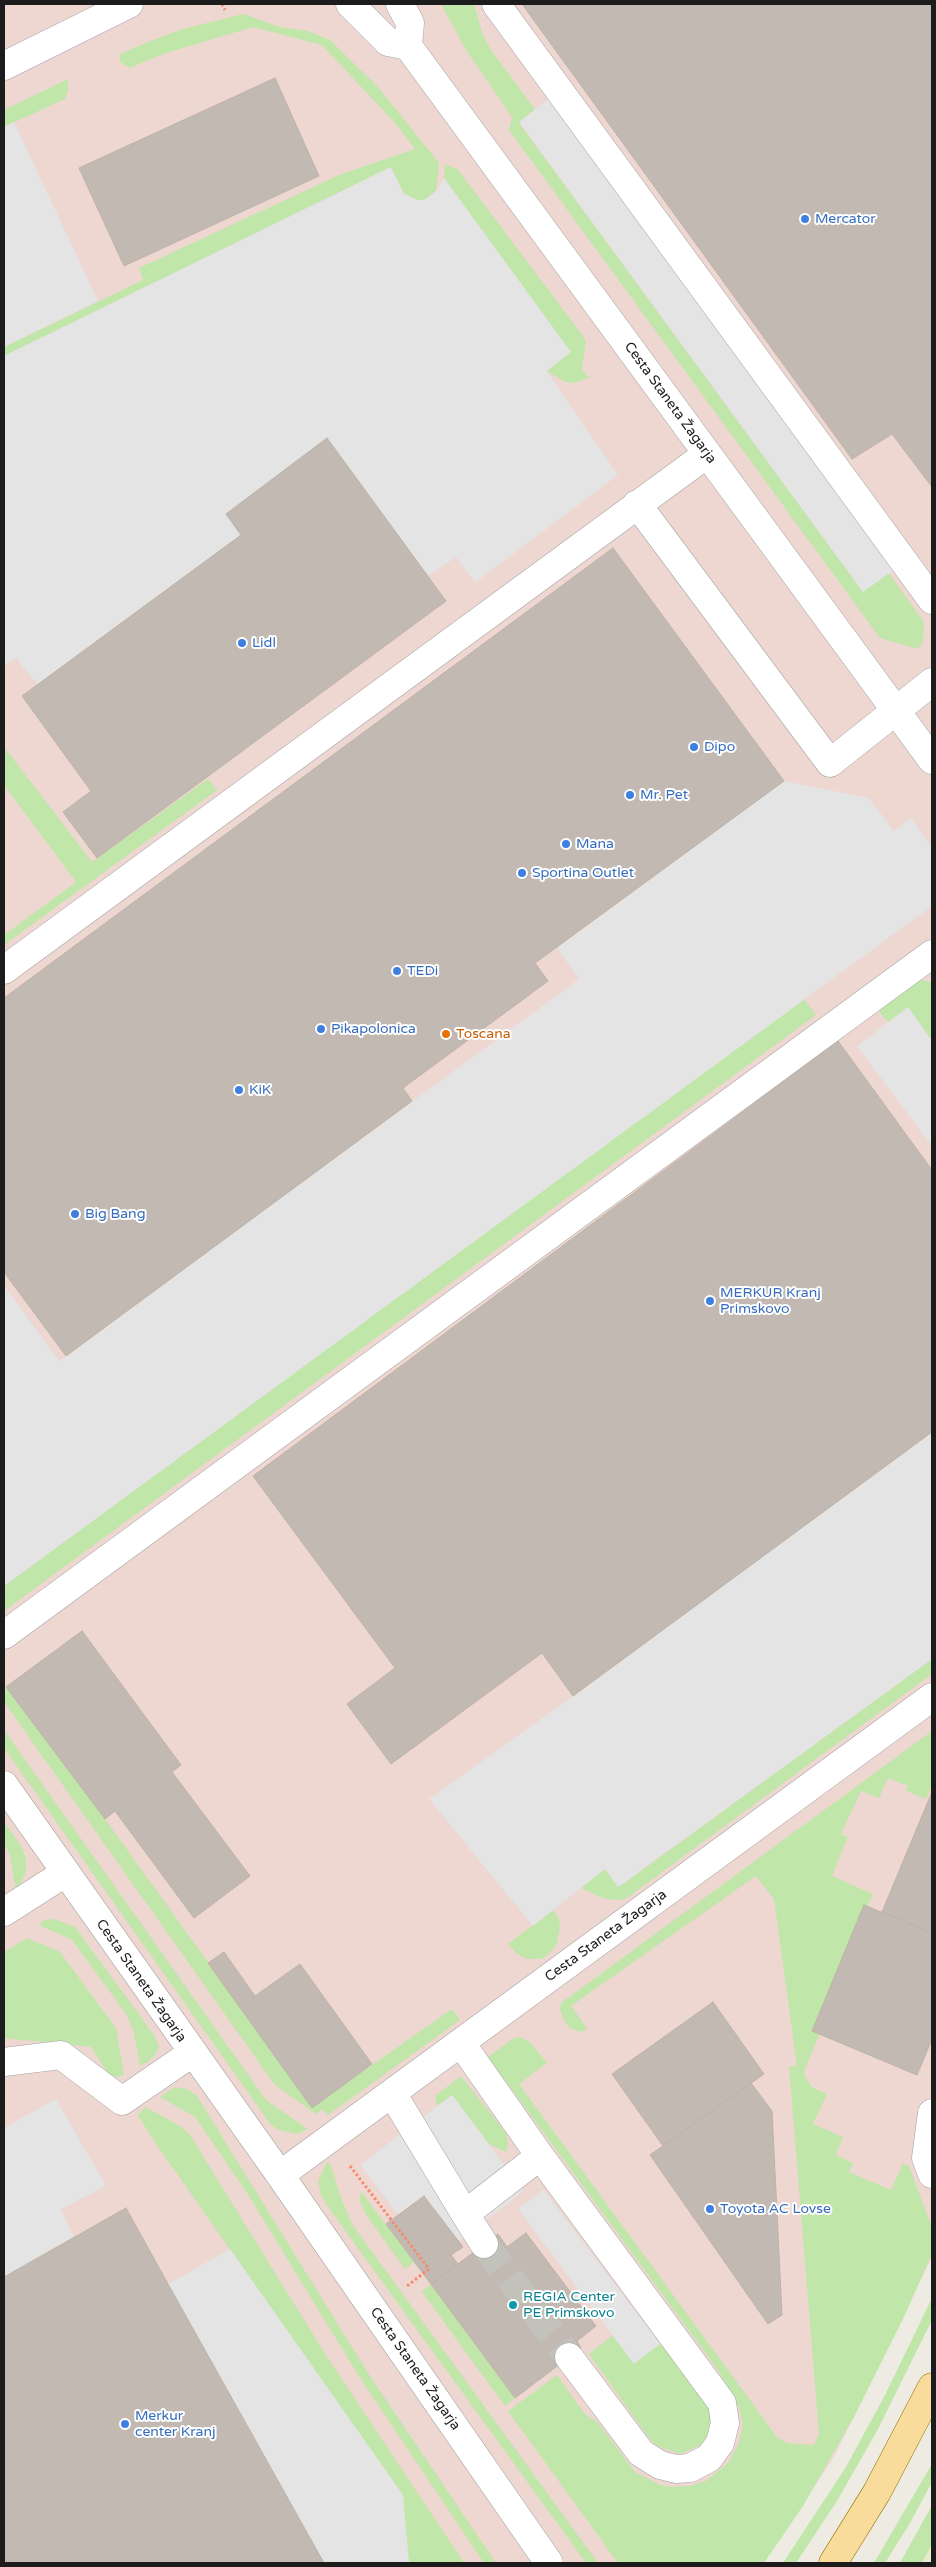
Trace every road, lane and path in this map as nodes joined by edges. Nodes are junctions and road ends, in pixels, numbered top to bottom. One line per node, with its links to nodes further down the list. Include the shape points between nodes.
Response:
1 (129, 4): 8 (street)
2 (222, 4): 6 (path)
3 (350, 4): 7 (street, via 388,42)
4 (400, 4): 7 (street, via 410,23)
5 (496, 4): 11 (street)
6 (225, 10)
7 (408, 46): 9 (street, Cesta Staneta Žagarja)
8 (4, 66)
9 (707, 454): 10 (street); 13 (street, Cesta Staneta Žagarja)
10 (637, 504): 13 (street, via 830,763); 16 (street)
11 (932, 600)
12 (932, 682): 13 (street)
13 (896, 710): 14 (street, Cesta Staneta Žagarja)
14 (932, 760)
15 (932, 954): 17 (street)
16 (4, 970)
17 (4, 1636)
18 (932, 1698): 22 (street, Cesta Staneta Žagarja)
19 (4, 1786): 20 (street, Cesta Staneta Žagarja)
20 (66, 1873): 21 (street); 23 (street, Cesta Staneta Žagarja)
21 (4, 1912)
22 (461, 2043): 25 (street, Cesta Staneta Žagarja); 27 (street)
23 (192, 2053): 24 (street, via 122,2101 61,2055); 30 (street, Cesta Staneta Žagarja)
24 (4, 2062)
25 (392, 2093): 30 (street, Cesta Staneta Žagarja); 31 (street)
26 (932, 2113): 29 (street, via 926,2158)
27 (540, 2156): 31 (street); 34 (street, via 722,2403 725,2423 720,2443 709,2458 690,2468 660,2465 641,2453)
28 (344, 2158): 33 (path, via 429,2269)
29 (932, 2174)
30 (280, 2175): 36 (street, Cesta Staneta Žagarja)
31 (465, 2214): 32 (street)
32 (484, 2244)
33 (407, 2286)
34 (569, 2357)
35 (932, 2387): 37 (main road, via 877,2492)
36 (550, 2563)
37 (832, 2563)

